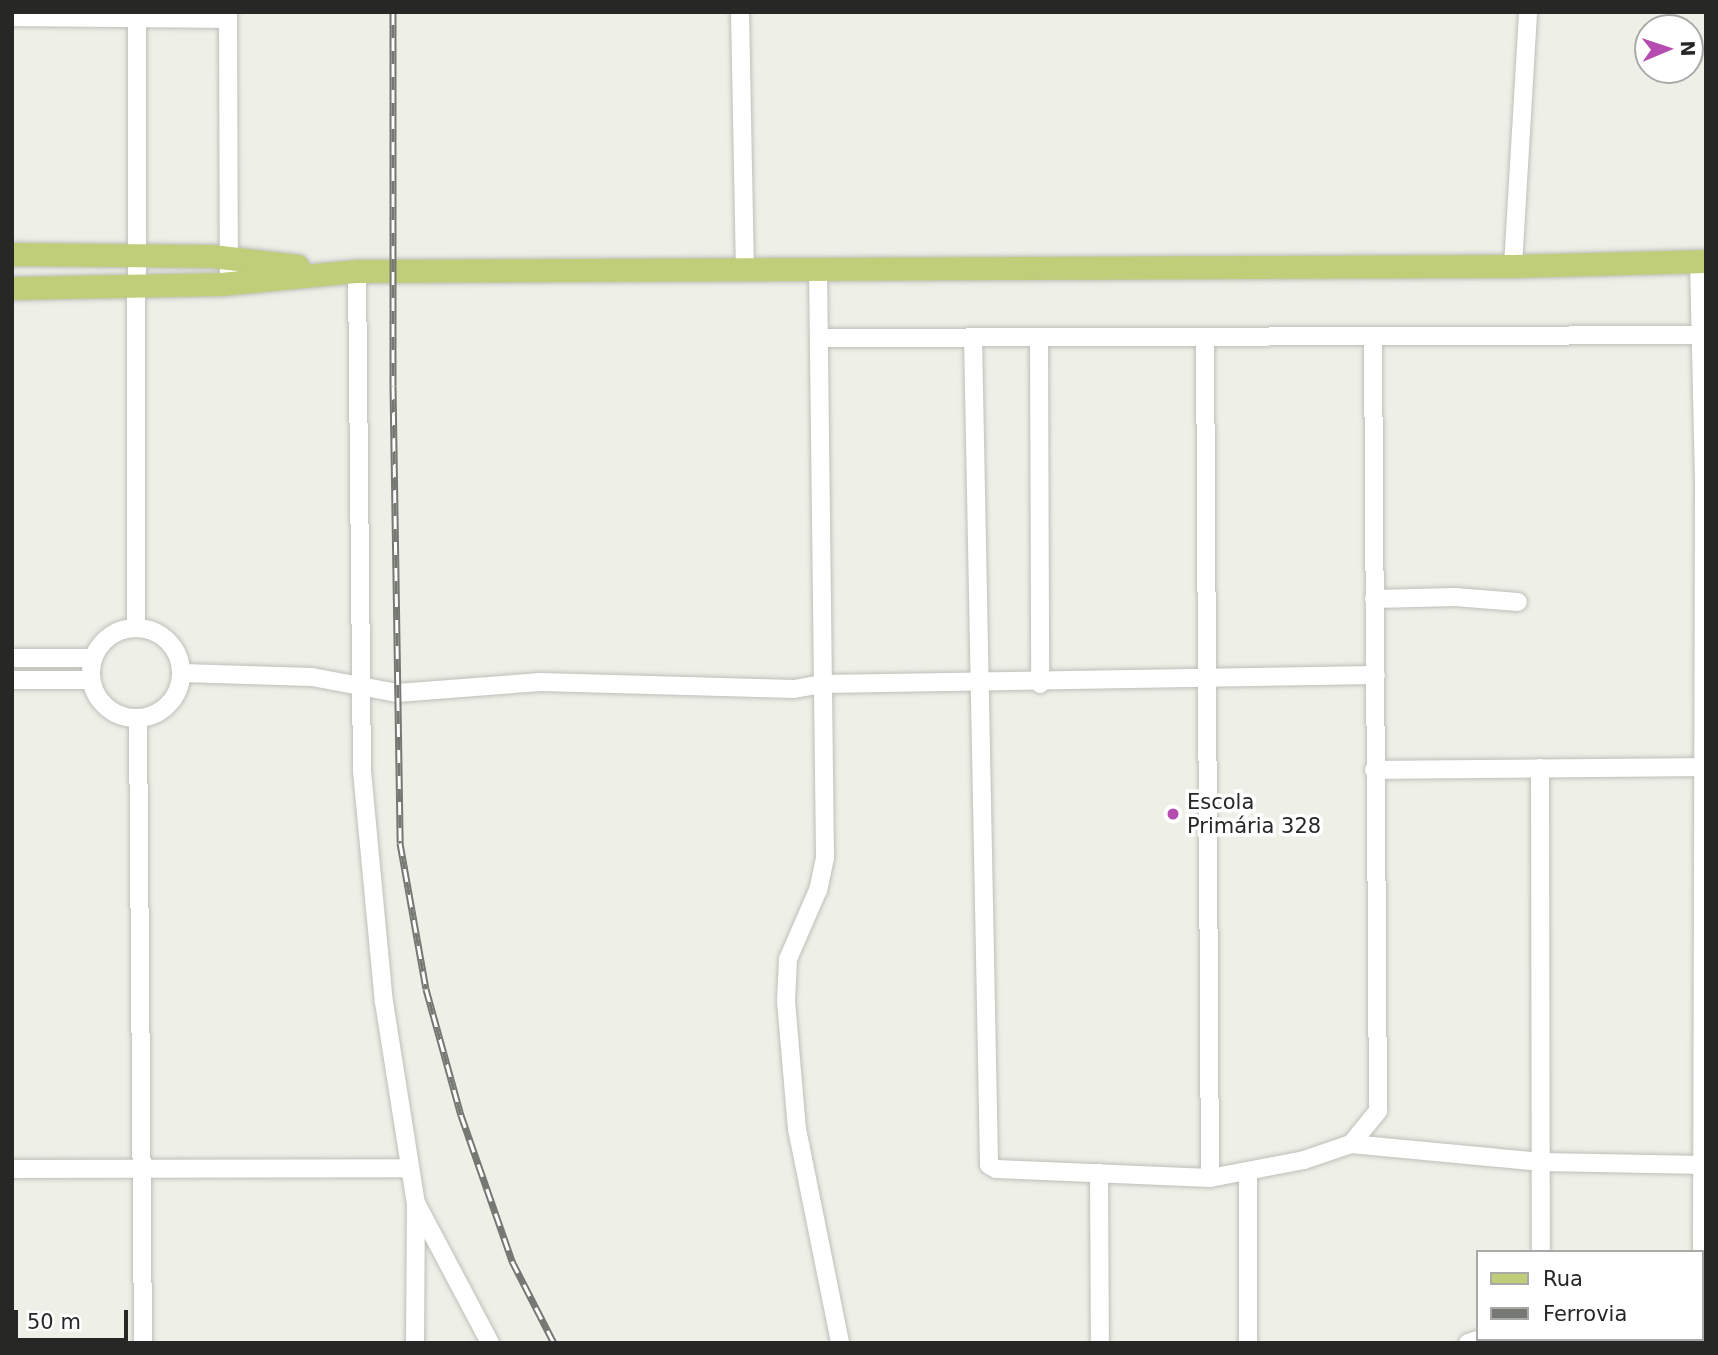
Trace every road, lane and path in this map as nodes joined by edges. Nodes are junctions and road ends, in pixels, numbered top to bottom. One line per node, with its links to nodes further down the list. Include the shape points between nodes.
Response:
1 (740, 12): 12 (street)
2 (1528, 12): 10 (street)
3 (137, 16): 4 (street); 5 (street); 7 (street)
4 (228, 16): 8 (street)
5 (12, 18)
6 (12, 254): 7 (main road)
7 (137, 254): 8 (main road); 15 (street)
8 (228, 258): 13 (main road); 14 (street)
9 (1702, 261): 10 (main road); 17 (street)
10 (1513, 266): 11 (main road)
11 (818, 267): 12 (main road); 22 (street)
12 (745, 268): 13 (main road)
13 (349, 272): 14 (main road); 37 (street)
14 (229, 283): 15 (main road)
15 (137, 286): 16 (main road); 25 (street)
16 (12, 288)
17 (1700, 335): 18 (street); 26 (street)
18 (1373, 336): 21 (street); 23 (street)
19 (973, 337): 20 (street); 22 (street); 35 (street)
20 (1040, 337): 21 (street); 36 (street)
21 (1205, 337): 31 (street)
22 (819, 338): 34 (street)
23 (1374, 599): 24 (street, via 1455,597); 30 (street)
24 (1518, 602)
25 (136, 627): 28 (street, via 110,636); 29 (street, via 159,634 176,650)
26 (1704, 634): 39 (street)
27 (12, 658): 28 (street)
28 (93, 658): 33 (street)
29 (182, 673): 37 (street, via 312,677); 38 (street, via 176,696 160,713)
30 (1376, 675): 31 (street); 41 (street)
31 (1207, 679): 36 (street); 51 (street)
32 (12, 680): 33 (street)
33 (91, 680): 38 (street, via 107,709)
34 (822, 684): 35 (street); 37 (street, via 794,690 541,682 397,693); 58 (street, via 825,858 818,890 788,960 786,1001 797,1129)
35 (980, 684): 36 (street); 49 (street, via 989,1165)
36 (1040, 684)
37 (362, 686): 46 (street, via 370,888)
38 (138, 720): 48 (street)
39 (1703, 766): 40 (street); 42 (street)
40 (1541, 768): 41 (street); 44 (street)
41 (1374, 770): 43 (street, via 1378,1111)
42 (1705, 971): 45 (street)
43 (1351, 1144): 44 (street); 50 (street)
44 (1542, 1162): 45 (street); 53 (street)
45 (1704, 1165): 54 (street)
46 (410, 1168): 48 (street); 52 (street)
47 (12, 1169): 48 (street)
48 (139, 1169): 55 (street)
49 (1100, 1173): 51 (street); 59 (street)
50 (1248, 1173): 51 (street); 60 (street)
51 (1210, 1178)
52 (415, 1203): 56 (street); 57 (street)
53 (1541, 1250)
54 (1702, 1250)
55 (143, 1343)
56 (415, 1343)
57 (490, 1343)
58 (840, 1343)
59 (1100, 1343)
60 (1248, 1343)

